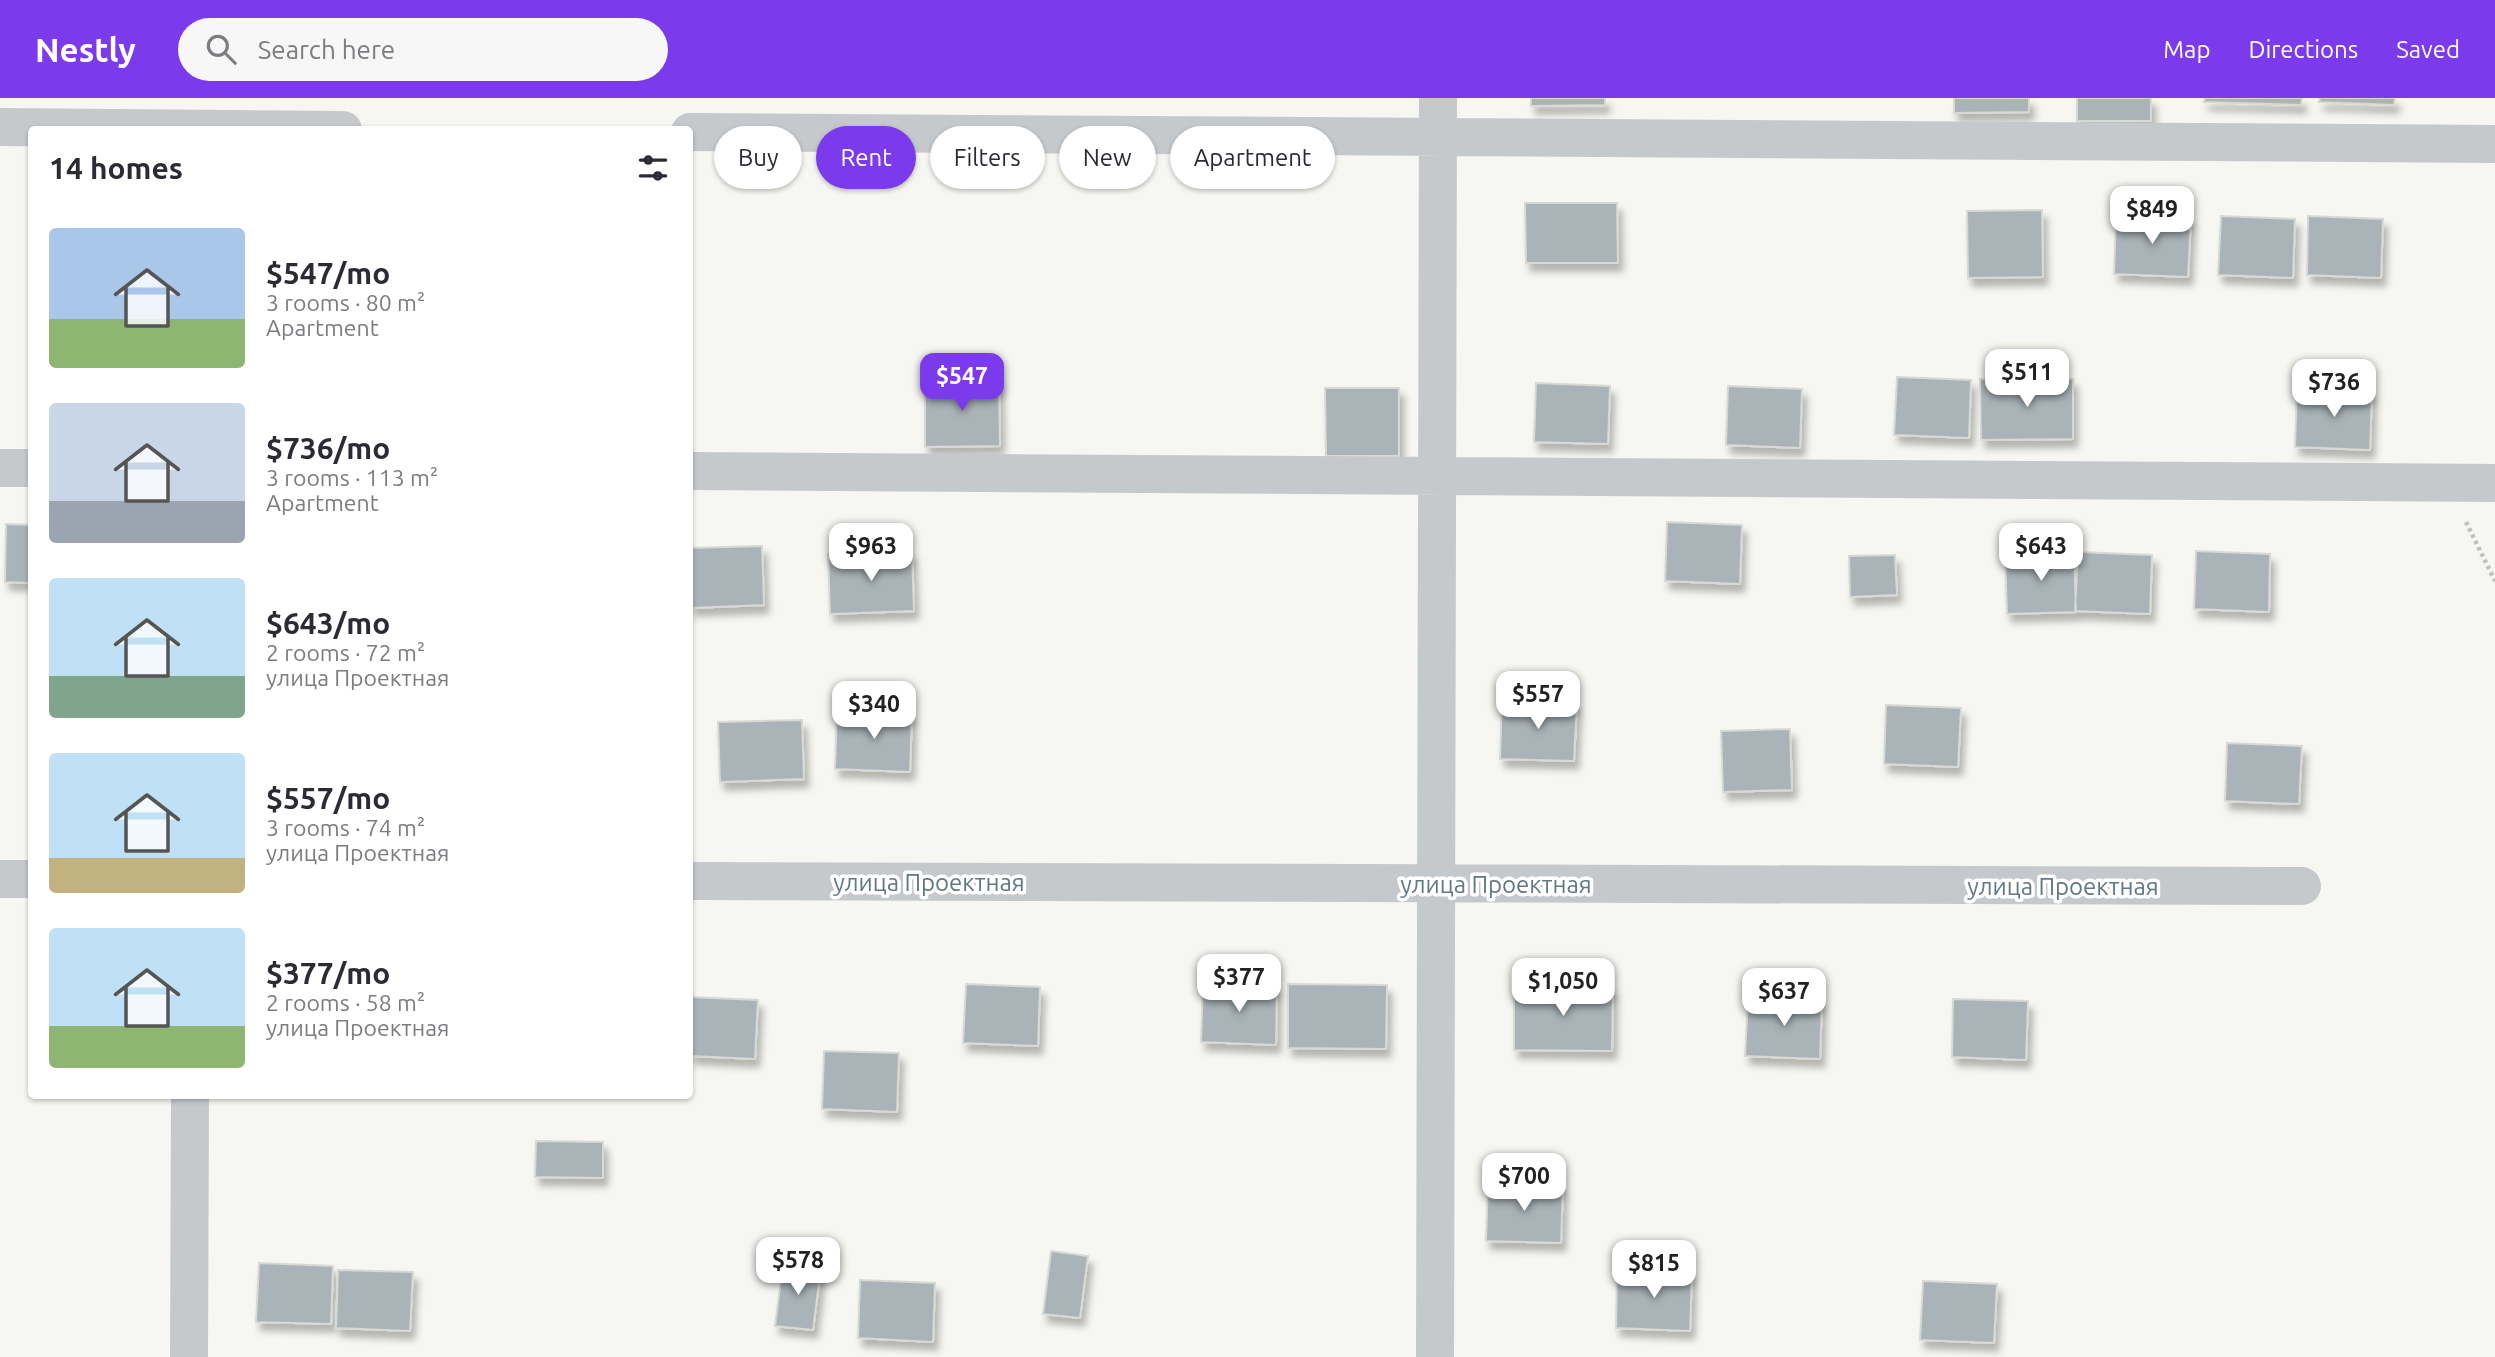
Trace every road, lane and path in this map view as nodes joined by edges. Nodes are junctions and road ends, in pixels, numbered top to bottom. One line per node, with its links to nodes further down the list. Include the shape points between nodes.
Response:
1 (1438, 98): 6 (street)
2 (193, 119): 3 (street); 4 (street)
3 (288, 126)
4 (0, 127)
5 (693, 132): 6 (street)
6 (1438, 137): 7 (street); 11 (street)
7 (2495, 144)
8 (0, 468): 9 (street)
9 (28, 468)
10 (693, 471): 11 (street)
11 (1437, 476): 12 (street); 18 (street)
12 (2447, 483): 13 (street); 14 (path)
13 (2495, 483)
14 (2495, 581)
15 (0, 879): 16 (street)
16 (28, 879)
17 (693, 881): 18 (street, улица Проектная)
18 (1436, 884): 19 (street, улица Проектная); 22 (street)
19 (2302, 886)
20 (190, 1099): 21 (street)
21 (189, 1357)
22 (1435, 1357)

